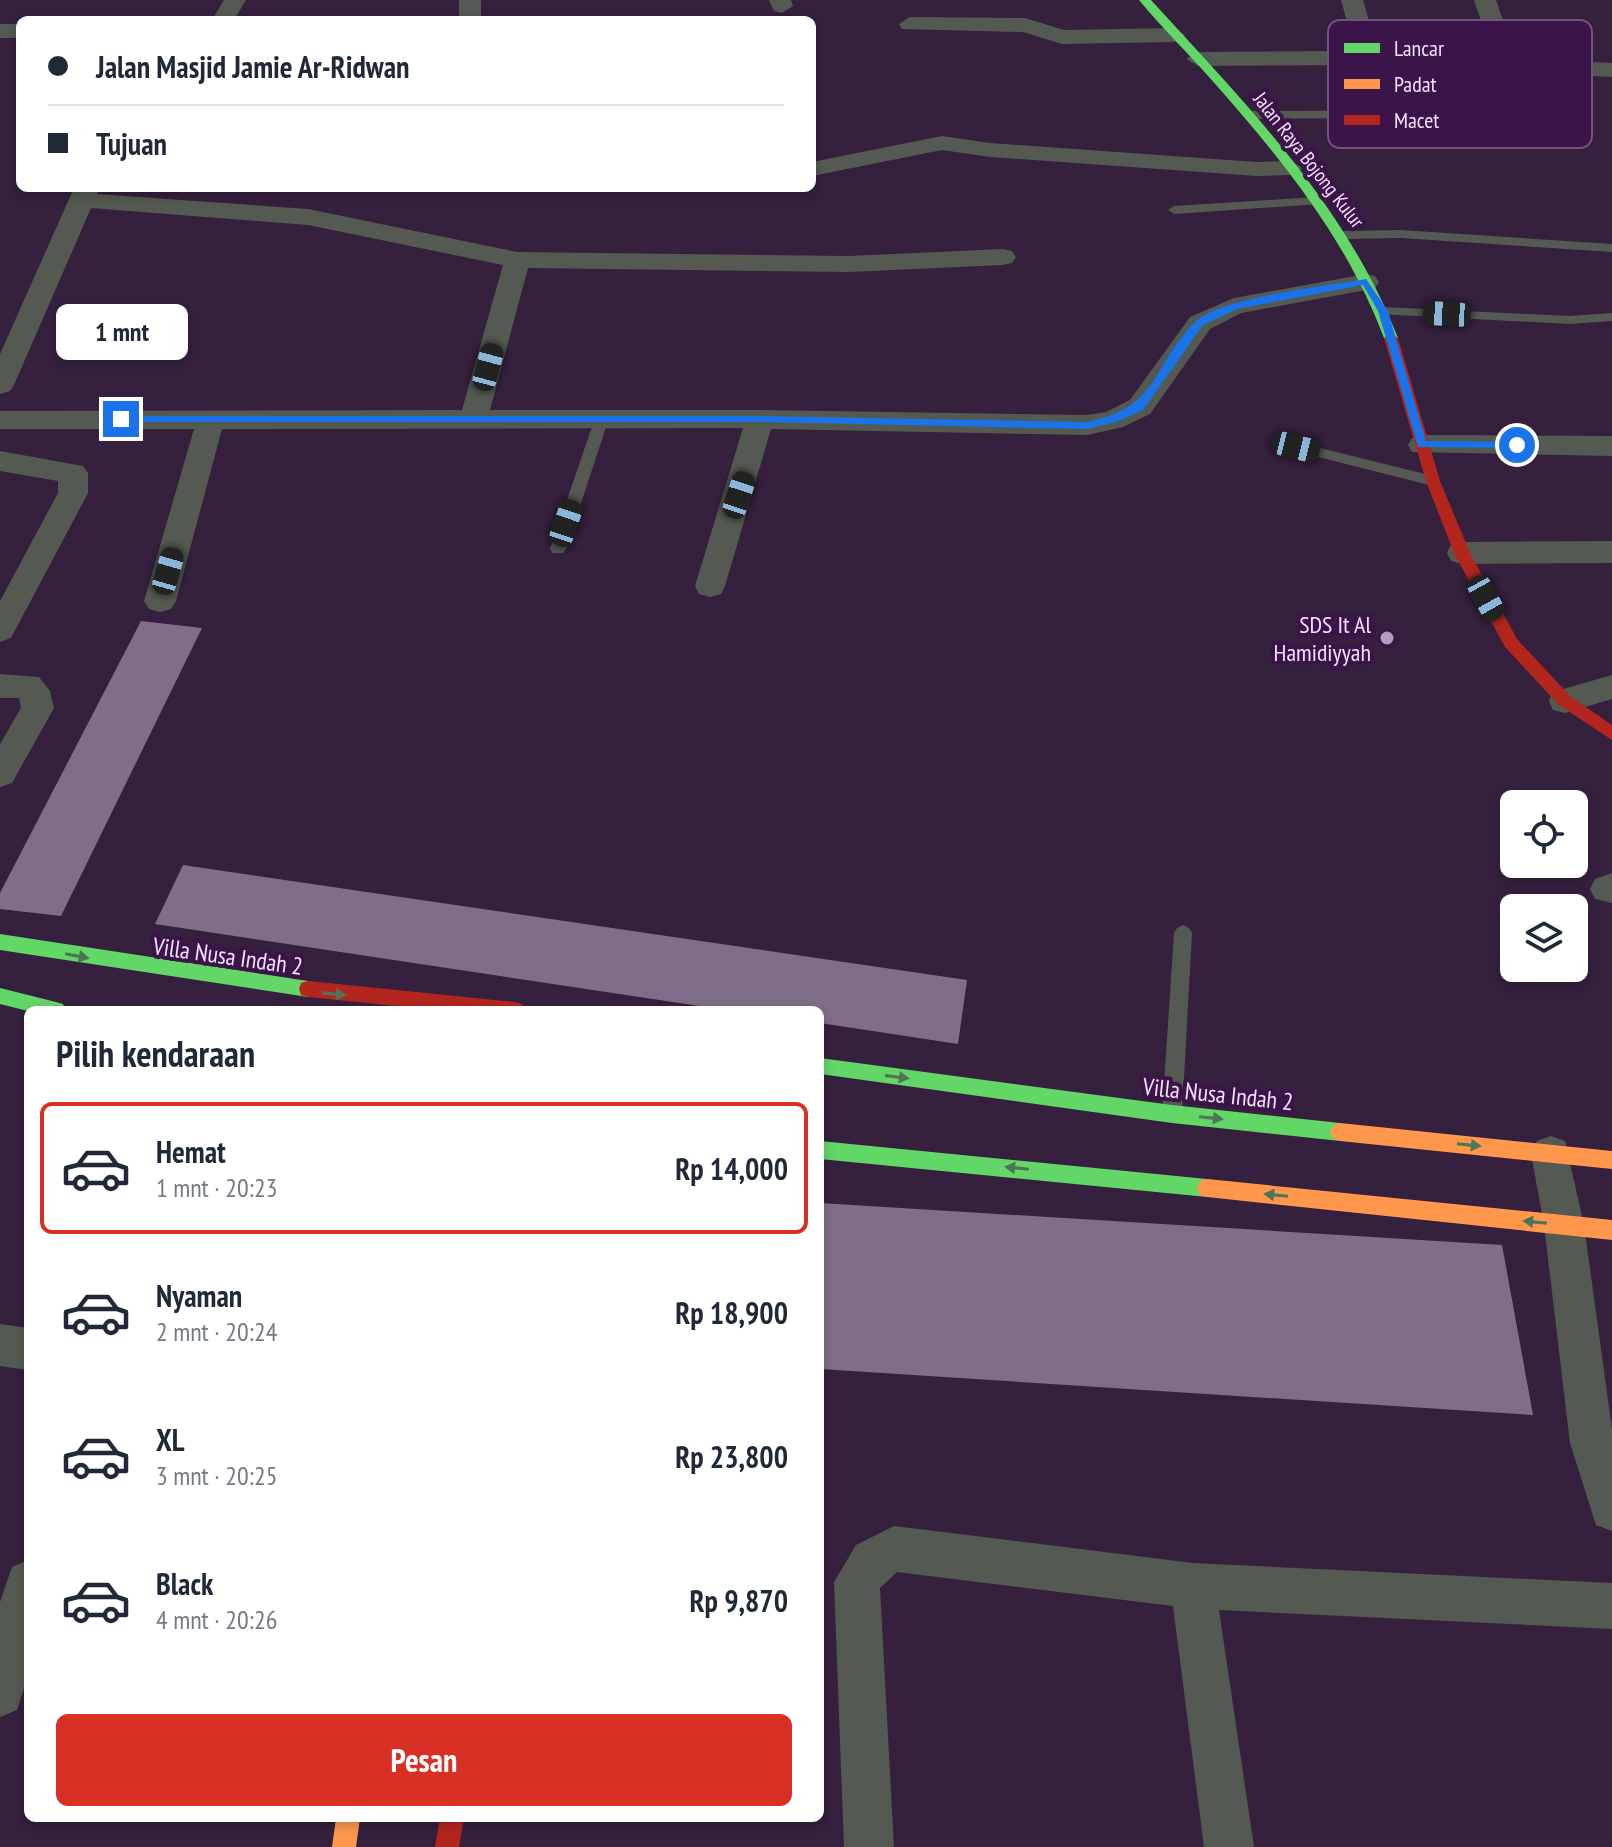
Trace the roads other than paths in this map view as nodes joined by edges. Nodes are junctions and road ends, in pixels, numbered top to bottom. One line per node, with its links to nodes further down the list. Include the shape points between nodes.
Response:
1 (1145, 0): 7 (main road, Jalan Raya Bojong Kulur)
2 (1352, 0): 4 (street)
3 (1485, 0): 5 (street)
4 (1358, 20)
5 (1492, 20)
6 (910, 24): 7 (street, via 1025,25 1062,37)
7 (1174, 35): 9 (main road, Jalan Raya Bojong Kulur)
8 (1328, 58): 9 (street)
9 (1198, 59): 12 (main road, Jalan Raya Bojong Kulur)
10 (1592, 69): 11 (street)
11 (1612, 70)
12 (1248, 115): 13 (lane); 14 (main road, Jalan Raya Bojong Kulur)
13 (1328, 115)
14 (1291, 168): 15 (street, via 916,142 853,164); 17 (main road, Jalan Raya Bojong Kulur)
15 (816, 169)
16 (84, 194): 22 (street, via 308,217); 26 (street)
17 (1317, 201): 18 (lane); 19 (main road, Jalan Raya Bojong Kulur)
18 (1174, 210)
19 (1343, 235): 20 (lane); 23 (main road, Jalan Raya Bojong Kulur)
20 (1612, 248)
21 (1003, 257): 22 (street, via 849,264)
22 (517, 260): 30 (street)
23 (1366, 282): 24 (main road, Jalan Raya Bojong Kulur); 28 (street, via 1234,306 1200,323 1140,407 1113,420 1087,425)
24 (1383, 311): 25 (lane, via 1570,320); 32 (main road, Jalan Raya Bojong Kulur)
25 (1612, 317)
26 (0, 385)
27 (211, 418): 29 (street); 30 (street); 41 (street)
28 (760, 419): 31 (street); 40 (street)
29 (0, 420)
30 (473, 420): 31 (street)
31 (601, 421): 37 (lane)
32 (1422, 445): 33 (street); 36 (main road, Jalan Raya Bojong Kulur)
33 (1612, 446)
34 (1296, 447): 36 (lane)
35 (0, 461): 42 (street, via 64,470 73,473 74,484)
36 (1433, 481): 39 (main road, Jalan Raya Bojong Kulur)
37 (558, 549)
38 (1612, 552): 39 (street)
39 (1462, 553): 45 (main road, Jalan Raya Bojong Kulur, via 1511,643)
40 (710, 586)
41 (160, 601)
42 (0, 630)
43 (0, 686): 47 (street, via 28,686 38,708)
44 (1612, 687): 45 (street)
45 (1565, 701): 46 (main road, Jalan Raya Bojong Kulur)
46 (1612, 734)
47 (0, 774)
48 (1183, 933): 54 (lane)
49 (0, 942): 52 (main road, Villa Nusa Indah 2, one-way to 52, via 152,971)
50 (0, 996): 51 (main road)
51 (40, 1006)
52 (433, 1006)
53 (824, 1067): 54 (main road, Villa Nusa Indah 2, one-way to 54)
54 (1172, 1114): 56 (main road, Villa Nusa Indah 2, one-way to 56)
55 (824, 1150): 58 (main road, one-way to 55)
56 (1551, 1154): 57 (main road, Villa Nusa Indah 2); 58 (street)
57 (1612, 1160)
58 (1564, 1225): 59 (main road); 62 (street, via 1592,1443)
59 (1612, 1230)
60 (0, 1345): 61 (street)
61 (24, 1348)
62 (1612, 1509)
63 (1193, 1586): 65 (street); 71 (street, via 894,1549 872,1561 857,1582); 72 (street)
64 (24, 1599): 66 (street)
65 (1612, 1606)
66 (0, 1693)
67 (347, 1822): 69 (main road)
68 (451, 1822): 70 (main road)
69 (344, 1847)
70 (447, 1847)
71 (869, 1847)
72 (1229, 1847)

